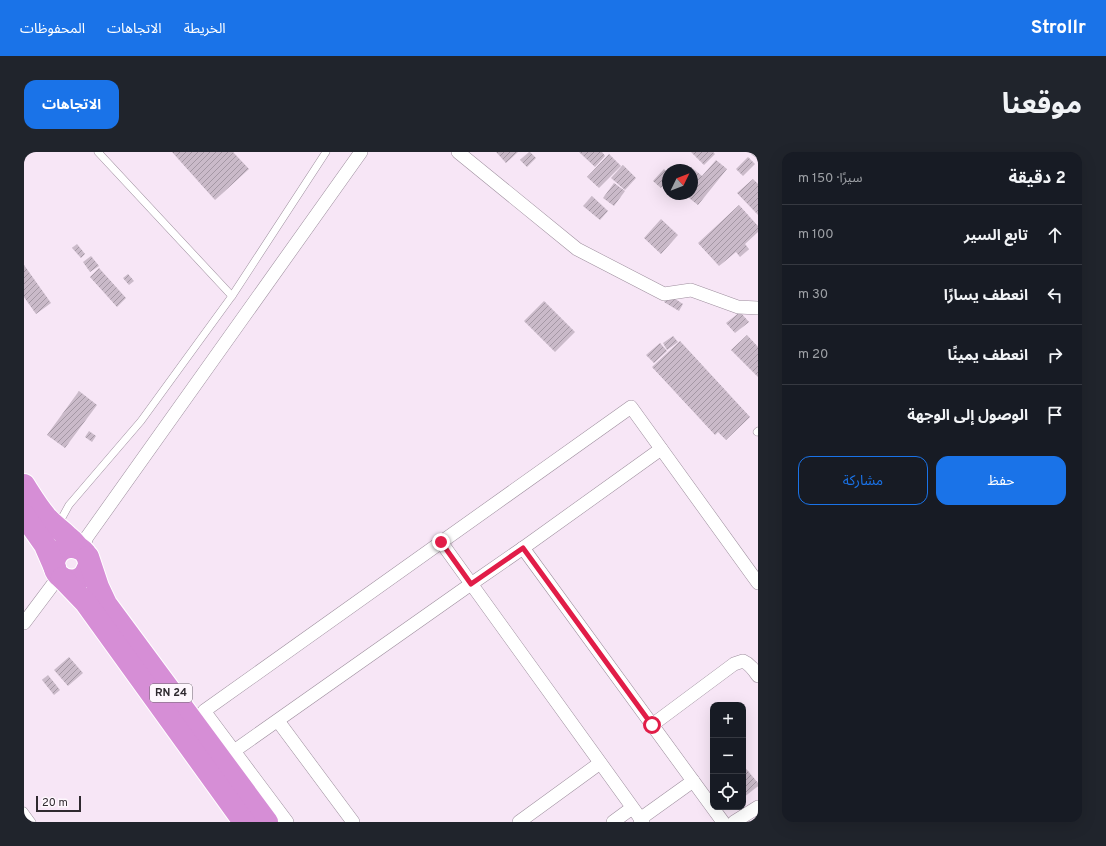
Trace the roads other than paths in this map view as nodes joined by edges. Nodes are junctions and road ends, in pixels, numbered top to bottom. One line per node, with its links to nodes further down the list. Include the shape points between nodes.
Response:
1 (98, 152): 7 (lane)
2 (326, 152): 7 (lane)
3 (361, 152): 15 (street, via 87,537)
4 (458, 152): 8 (street, via 577,249 664,294 690,290 738,307)
5 (755, 152): 6 (lane)
6 (758, 154)
7 (232, 296): 12 (lane, via 141,421 69,505)
8 (758, 308)
9 (661, 449): 13 (street, via 631,407); 14 (street); 17 (street)
10 (24, 486): 12 (highway, RN 24)
11 (24, 515): 16 (highway, RN 24, via 45,544)
12 (56, 528): 15 (highway, RN 24, via 67,535)
13 (441, 542): 18 (street); 23 (street, via 204,710)
14 (523, 548): 18 (street); 22 (street)
15 (83, 552): 16 (highway, via 89,563 81,578 69,580); 32 (highway, RN 24, via 106,604)
16 (59, 574): 19 (street); 31 (highway, RN 24, via 86,603)
17 (758, 583)
18 (471, 584): 21 (street); 24 (street)
19 (24, 623)
20 (758, 676): 22 (street, via 750,665 743,661 734,664)
21 (278, 721): 23 (street); 34 (street)
22 (652, 725): 25 (street)
23 (234, 751): 33 (street)
24 (600, 763): 27 (street); 35 (street)
25 (693, 781): 29 (street); 37 (street)
26 (758, 807): 38 (street)
27 (632, 808): 29 (street); 36 (street)
28 (24, 811): 30 (lane)
29 (642, 820)
30 (32, 822)
31 (244, 822)
32 (267, 822)
33 (286, 822)
34 (353, 822)
35 (519, 822)
36 (613, 822)
37 (723, 822)
38 (734, 822)

